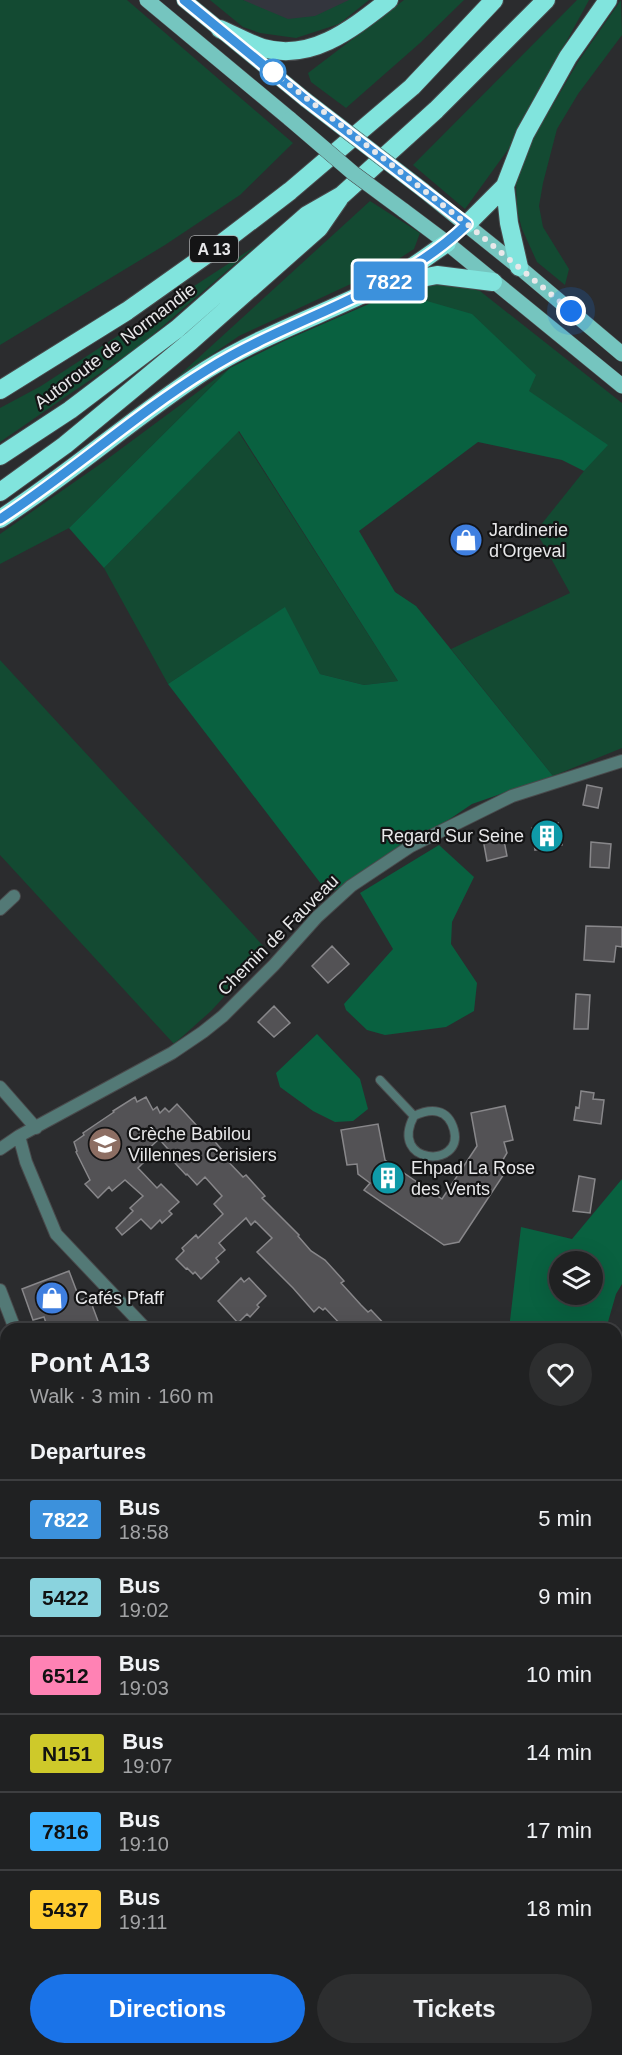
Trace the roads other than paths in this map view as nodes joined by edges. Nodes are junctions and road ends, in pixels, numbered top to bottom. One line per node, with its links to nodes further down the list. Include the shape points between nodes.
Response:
1 (147, 0): 11 (main road, bridge, via 353,173)
2 (184, 0): 7 (main road)
3 (389, 0): 7 (highway, via 347,32 306,50 264,48)
4 (494, 0): 17 (highway, Autoroute de Normandie / A 13, via 412,87 290,191 127,311)
5 (546, 0): 9 (highway, Autoroute de Normandie / A 13, via 436,110)
6 (608, 0): 8 (highway, via 568,57 525,134)
7 (220, 28): 10 (main road, bridge)
8 (505, 186): 10 (highway); 12 (highway)
9 (342, 195): 18 (highway, Autoroute de Normandie / A 13, via 307,215 177,329 70,410); 19 (highway, via 319,228 191,341 65,445)
10 (467, 224): 11 (main road); 12 (main road)
11 (447, 243): 13 (main road); 14 (highway)
12 (519, 267): 15 (main road)
13 (493, 282): 14 (highway, via 436,275); 16 (main road)
14 (381, 286): 20 (highway, via 267,337 208,369)
15 (622, 354)
16 (622, 387)
17 (0, 390)
18 (0, 456)
19 (0, 492)
20 (0, 519)
21 (622, 761): 27 (street, Chemin de Fauveau, via 512,796 411,846 351,886 203,1032 165,1058)
22 (14, 896): 23 (street)
23 (0, 909)
24 (380, 1080): 26 (lane)
25 (0, 1087): 27 (street)
26 (414, 1116): 26 (lane, via 409,1141 417,1153 428,1158 440,1156 452,1147 452,1123 442,1113 427,1110)
27 (36, 1128): 28 (street, Chemin de Fauveau)
28 (19, 1136): 29 (street, Chemin de Fauveau); 32 (street, via 57,1234)
29 (0, 1149)
30 (0, 1290): 31 (street)
31 (13, 1323)
32 (140, 1323)

